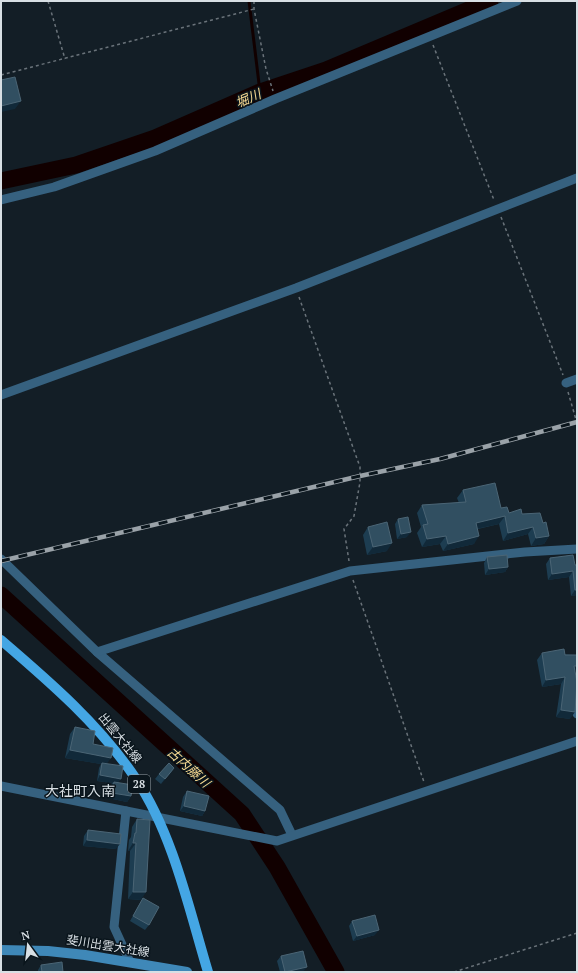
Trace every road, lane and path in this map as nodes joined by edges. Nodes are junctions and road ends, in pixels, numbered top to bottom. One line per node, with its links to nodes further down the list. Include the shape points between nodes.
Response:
1 (48, 1): 6 (path)
2 (254, 1): 4 (path)
3 (517, 1): 5 (street)
4 (254, 9): 6 (path); 8 (path, via 266,69)
5 (430, 36): 8 (street); 11 (path)
6 (65, 59): 7 (path)
7 (1, 75)
8 (275, 98): 10 (street, via 155,151 54,188)
9 (577, 178): 11 (street)
10 (1, 200)
11 (497, 208): 12 (street); 14 (path)
12 (296, 288): 15 (street); 19 (path, via 360,467 354,516 344,529)
13 (577, 379): 14 (street)
14 (566, 383): 16 (path)
15 (1, 396)
16 (577, 423)
17 (577, 549): 19 (street, via 525,552)
18 (1, 558): 21 (street)
19 (350, 571): 21 (street); 26 (path)
20 (1, 640): 28 (main road, 出雲大社線 / 28, via 52,684 95,727 136,779)
21 (97, 652): 29 (street, via 280,810)
22 (577, 693): 23 (street)
23 (577, 714)
24 (577, 741): 26 (street)
25 (1, 786): 27 (street)
26 (426, 791): 29 (street)
27 (126, 811): 28 (street); 32 (street, via 114,927)
28 (156, 816): 29 (street, via 277,840); 34 (main road, 出雲大社線 / 28, via 174,862)
29 (292, 835)
30 (577, 933): 35 (path)
31 (1, 950): 32 (main road, 斐川出雲大社線, via 48,951)
32 (130, 962): 33 (main road, 斐川出雲大社線)
33 (187, 972)
34 (208, 972)
35 (454, 972)

